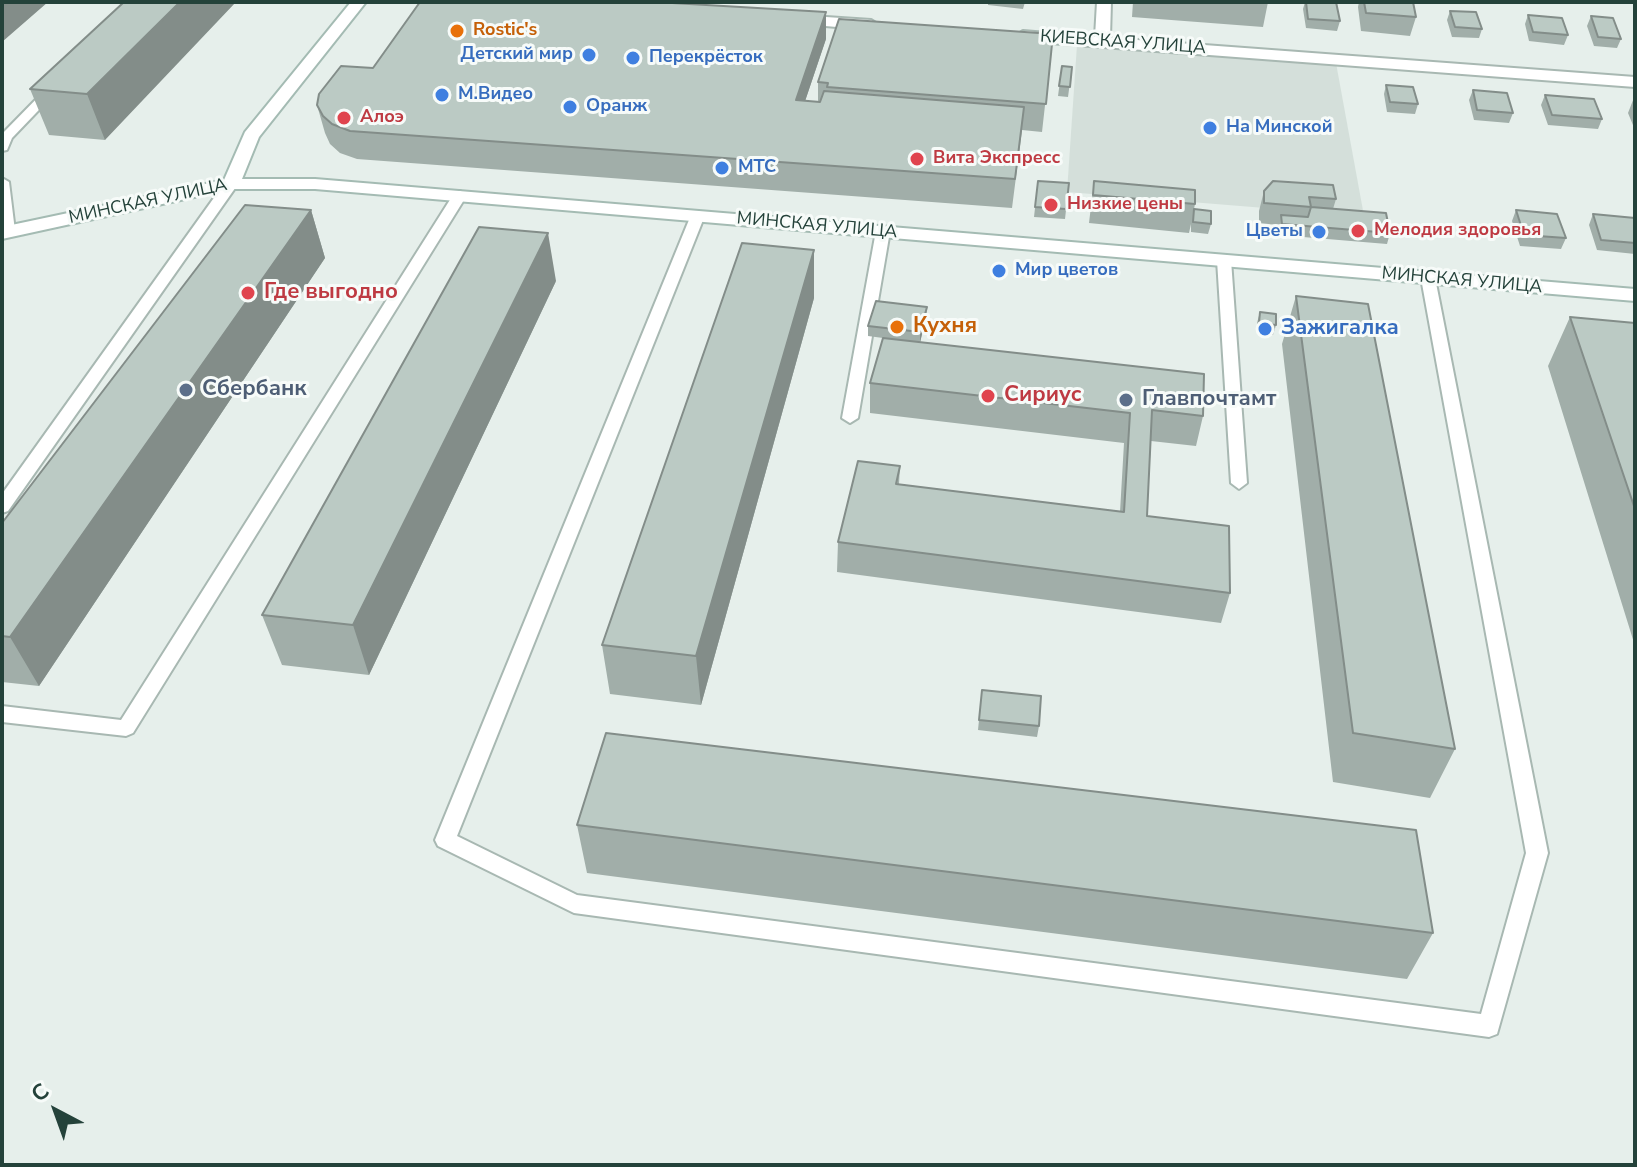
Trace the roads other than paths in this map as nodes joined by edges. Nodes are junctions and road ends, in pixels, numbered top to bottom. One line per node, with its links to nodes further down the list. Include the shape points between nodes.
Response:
1 (359, 2): 11 (main road, via 251,136)
2 (1104, 2): 6 (main road)
3 (774, 18): 4 (main road)
4 (882, 26)
5 (1005, 35): 6 (main road, КИЕВСКАЯ УЛИЦА)
6 (1102, 42): 8 (main road, КИЕВСКАЯ УЛИЦА)
7 (60, 81): 9 (lane)
8 (1635, 82)
9 (2, 147)
10 (2, 182): 15 (lane)
11 (231, 184): 12 (main road, МИНСКАЯ УЛИЦА, via 315,184); 15 (main road, МИНСКАЯ УЛИЦА); 21 (lane)
12 (460, 195): 13 (main road, МИНСКАЯ УЛИЦА); 22 (lane, via 126,728)
13 (698, 215): 14 (main road, МИНСКАЯ УЛИЦА); 17 (lane, via 445,840 574,904 1489,1026 1537,853)
14 (883, 231): 16 (main road, МИНСКАЯ УЛИЦА); 19 (lane)
15 (5, 232)
16 (1224, 260): 17 (main road, МИНСКАЯ УЛИЦА); 20 (lane)
17 (1428, 278): 18 (main road, МИНСКАЯ УЛИЦА)
18 (1635, 295)
19 (850, 418)
20 (1239, 483)
21 (2, 507)
22 (2, 714)

